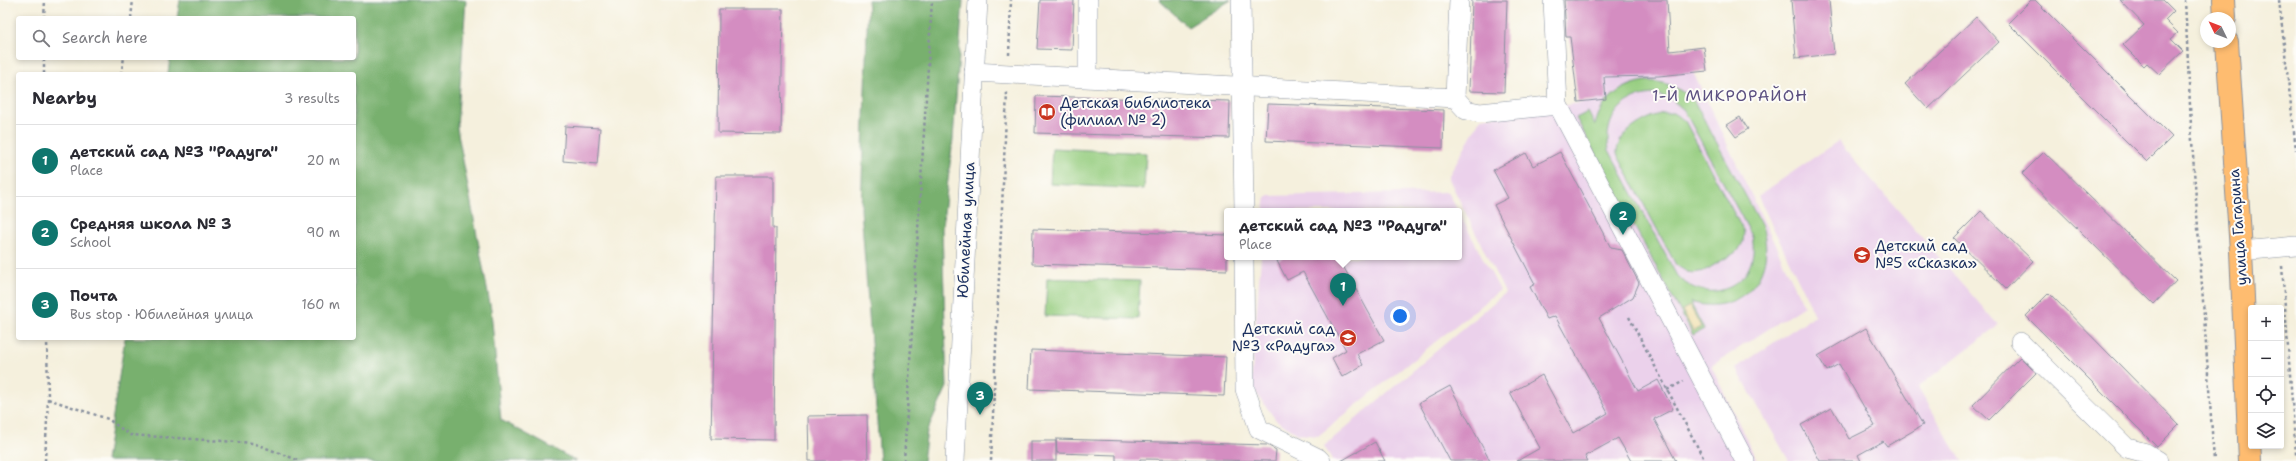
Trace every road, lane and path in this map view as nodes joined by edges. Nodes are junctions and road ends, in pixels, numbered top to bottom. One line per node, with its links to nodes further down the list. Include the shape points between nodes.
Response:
1 (44, 0): 14 (path)
2 (133, 0): 15 (path)
3 (932, 0): 39 (path)
4 (978, 0): 21 (street, Юбилейная улица)
5 (1011, 0): 22 (path)
6 (1088, 0): 23 (street)
7 (1241, 0): 24 (street)
8 (1459, 0): 25 (street)
9 (1553, 0): 26 (street)
10 (2185, 0): 46 (path)
11 (2224, 0): 13 (main road)
12 (2279, 0): 27 (path)
13 (2225, 12)
14 (44, 16)
15 (130, 16)
16 (2227, 48): 30 (main road, улица Гагарина)
17 (44, 60): 19 (path)
18 (124, 60): 20 (path)
19 (44, 72)
20 (122, 72)
21 (974, 72): 22 (street); 40 (street, Юбилейная улица)
22 (1008, 72): 23 (street); 41 (path)
23 (1088, 78): 24 (street)
24 (1242, 87): 25 (street); 28 (street)
25 (1455, 98): 26 (street, via 1466,110 1480,114)
26 (1558, 105): 44 (street)
27 (2296, 150)
28 (1244, 208)
29 (2289, 247): 30 (street); 36 (path)
30 (2241, 251): 47 (main road, улица Гагарина)
31 (1244, 260): 42 (street, via 1245,389 1259,429)
32 (1629, 317): 43 (path)
33 (47, 340): 35 (path)
34 (2020, 342): 45 (street, via 2127,448 2146,453)
35 (48, 399): 37 (path); 38 (path, via 108,419 130,435 253,443)
36 (2296, 455)
37 (45, 461)
38 (300, 461)
39 (904, 461)
40 (955, 461)
41 (991, 461)
42 (1321, 461)
43 (1705, 461)
44 (1745, 461)
45 (2159, 461)
46 (2214, 461)
47 (2250, 461)

